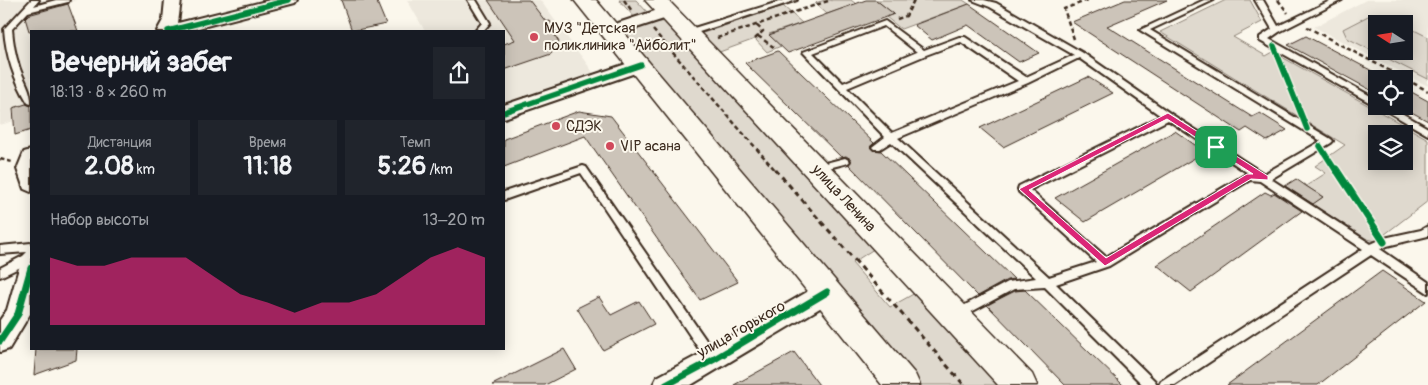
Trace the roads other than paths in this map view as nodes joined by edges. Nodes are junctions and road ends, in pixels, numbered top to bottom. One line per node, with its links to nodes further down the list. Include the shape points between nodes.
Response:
1 (35, 0): 13 (lane)
2 (65, 0): 13 (lane)
3 (173, 0): 15 (street)
4 (289, 0): 16 (street)
5 (472, 0): 17 (lane, via 486,23)
6 (585, 0): 19 (main road)
7 (793, 0): 12 (lane)
8 (976, 0): 22 (lane, via 993,5)
9 (1210, 0): 37 (lane, via 1144,30 1328,141)
10 (1259, 0): 18 (lane)
11 (1338, 0): 18 (lane)
12 (778, 2): 20 (lane)
13 (25, 10): 26 (lane, via 8,30 19,79)
14 (657, 12): 19 (street); 20 (main road, улица Ленина)
15 (166, 30)
16 (170, 30)
17 (480, 30)
18 (1276, 30): 27 (lane, via 1263,39)
19 (612, 32): 23 (main road)
20 (687, 33): 36 (main road, улица Ленина)
21 (923, 52): 24 (lane, via 962,38); 25 (lane); 25 (lane, via 885,23 807,52)
22 (1080, 55): 24 (lane); 30 (lane)
23 (641, 65): 28 (street); 50 (main road)
24 (1026, 81): 32 (lane)
25 (841, 87): 32 (lane)
26 (30, 99)
27 (1368, 99)
28 (505, 112)
29 (1398, 115): 31 (lane)
30 (1168, 116): 37 (lane); 45 (lane, via 1023,189)
31 (1428, 132)
32 (891, 137): 33 (lane); 48 (lane)
33 (877, 147)
34 (30, 160): 38 (street, via 27,168)
35 (845, 160): 36 (lane)
36 (816, 168): 52 (main road, улица Ленина)
37 (1265, 178): 42 (lane); 45 (lane, via 1249,176)
38 (30, 180)
39 (505, 196): 54 (lane, via 583,168)
40 (1428, 230): 42 (lane, via 1384,242)
41 (30, 247): 43 (lane)
42 (1372, 249): 49 (lane); 59 (lane)
43 (0, 250)
44 (30, 255): 46 (lane)
45 (1105, 263): 48 (lane)
46 (0, 273)
47 (30, 275): 51 (street)
48 (1047, 282): 52 (lane, via 1012,285); 58 (lane)
49 (1428, 288)
50 (827, 292): 54 (street, улица Горького); 56 (main road)
51 (25, 310): 53 (street)
52 (954, 315): 57 (main road, улица Ленина)
53 (0, 341)
54 (714, 360): 55 (street, улица Горького)
55 (666, 385)
56 (903, 385)
57 (1020, 385)
58 (1150, 385)
59 (1165, 385)

